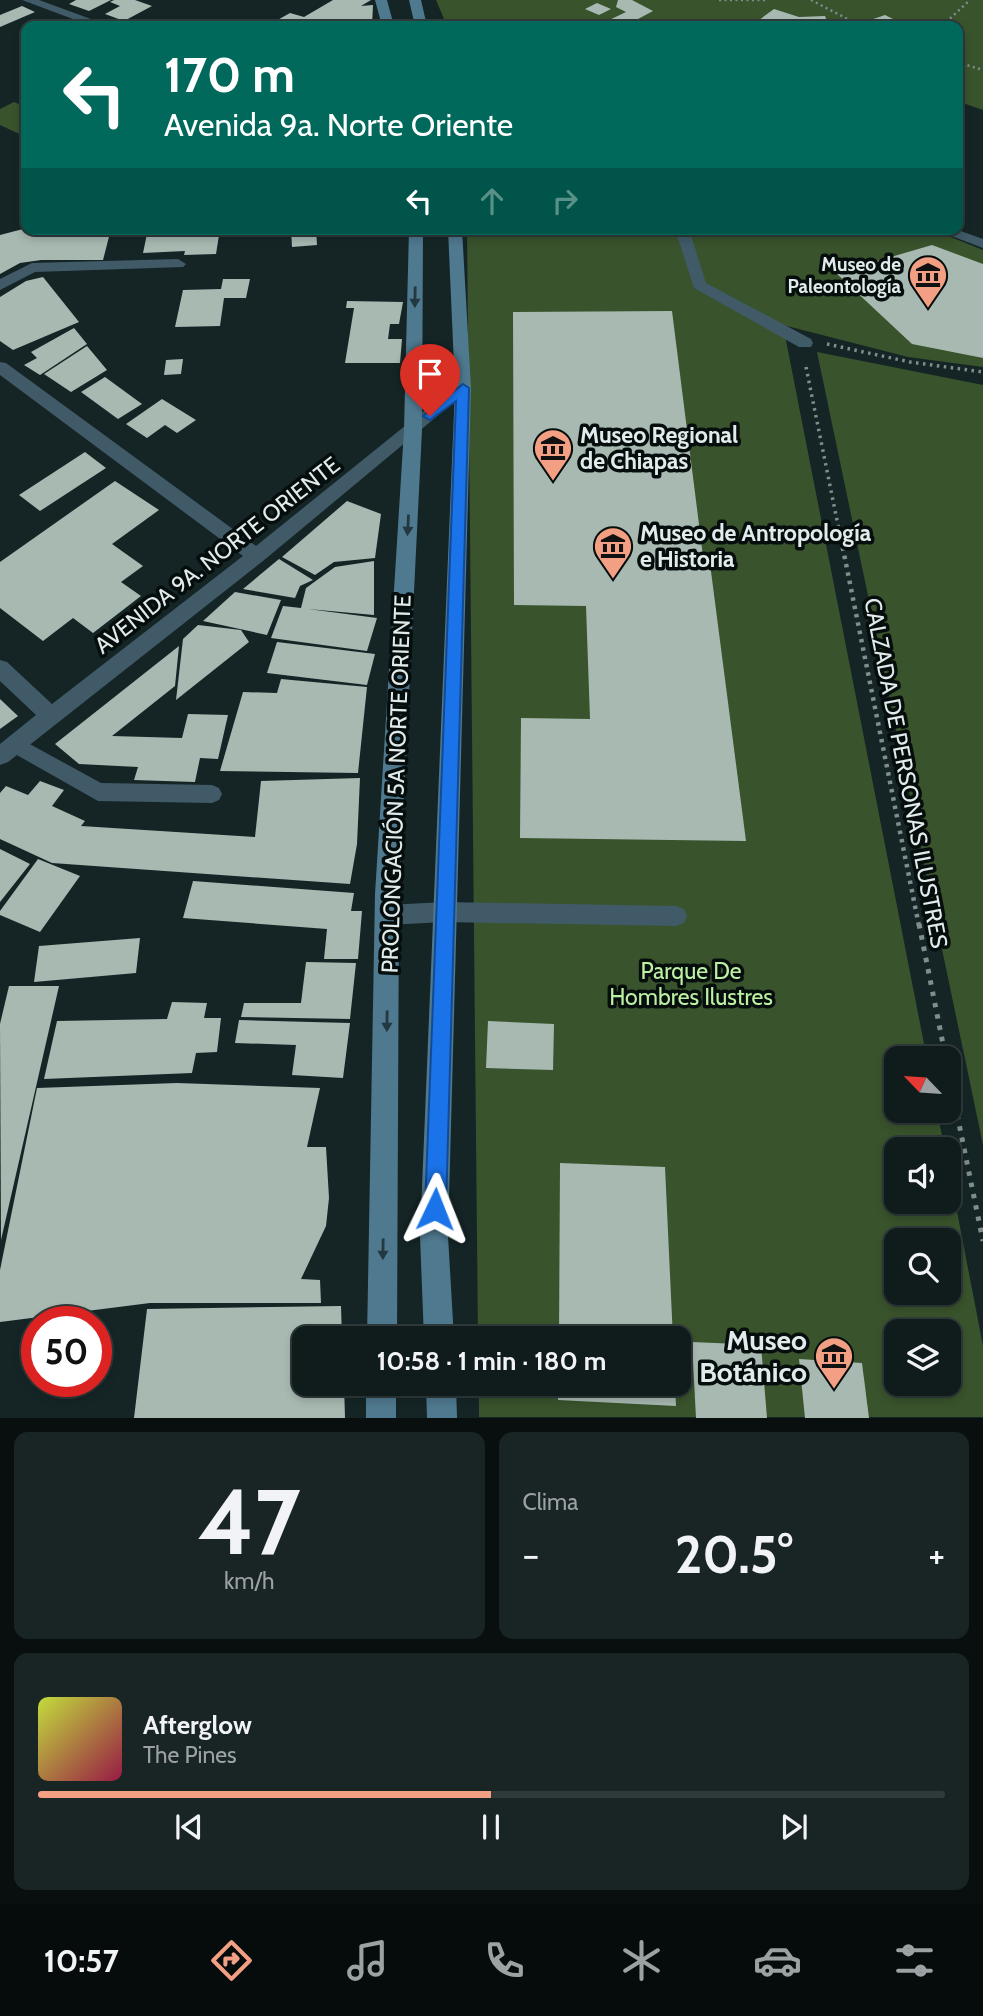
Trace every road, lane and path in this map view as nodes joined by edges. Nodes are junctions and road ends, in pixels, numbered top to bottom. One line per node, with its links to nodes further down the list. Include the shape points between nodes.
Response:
1 (28, 0): 9 (street)
2 (380, 0): 10 (main road)
3 (415, 0): 11 (main road)
4 (719, 0): 5 (path)
5 (767, 0)
6 (802, 0): 7 (path)
7 (811, 0): 12 (path)
8 (970, 0): 13 (path)
9 (90, 21)
10 (386, 21)
11 (420, 21)
12 (851, 21)
13 (947, 21)
14 (963, 64): 15 (path)
15 (983, 70)
16 (416, 235): 27 (main road, PROLONGACIÓN 5A NORTE ORIENTE, one-way to 27)
17 (455, 235): 26 (main road)
18 (684, 235): 23 (street, via 699,285)
19 (957, 235): 20 (street)
20 (983, 244)
21 (178, 264): 22 (street, via 32,268)
22 (0, 285)
23 (805, 343): 24 (path); 36 (path, CALZADA DE PERSONAS ILUSTRES, via 802,349)
24 (983, 372)
25 (3, 373): 28 (street)
26 (463, 388): 27 (street, AVENIDA 9A. NORTE ORIENTE); 33 (main road)
27 (413, 430): 28 (street, AVENIDA 9A. NORTE ORIENTE); 34 (main road, PROLONGACIÓN 5A NORTE ORIENTE, one-way to 34)
28 (256, 556): 30 (street, AVENIDA 9A. NORTE ORIENTE)
29 (0, 668): 30 (street)
30 (52, 717): 31 (street, AVENIDA 9A. NORTE ORIENTE)
31 (8, 750): 32 (lane, via 98,792)
32 (212, 794)
33 (444, 912): 34 (lane); 35 (lane); 40 (main road, via 435,1236)
34 (388, 915): 39 (main road, PROLONGACIÓN 5A NORTE ORIENTE, one-way to 39)
35 (676, 916)
36 (943, 1046)
37 (959, 1124): 38 (path)
38 (983, 1241)
39 (382, 1326)
40 (438, 1326)
41 (381, 1396): 43 (main road)
42 (441, 1396): 44 (main road)
43 (380, 1418)
44 (442, 1418)

